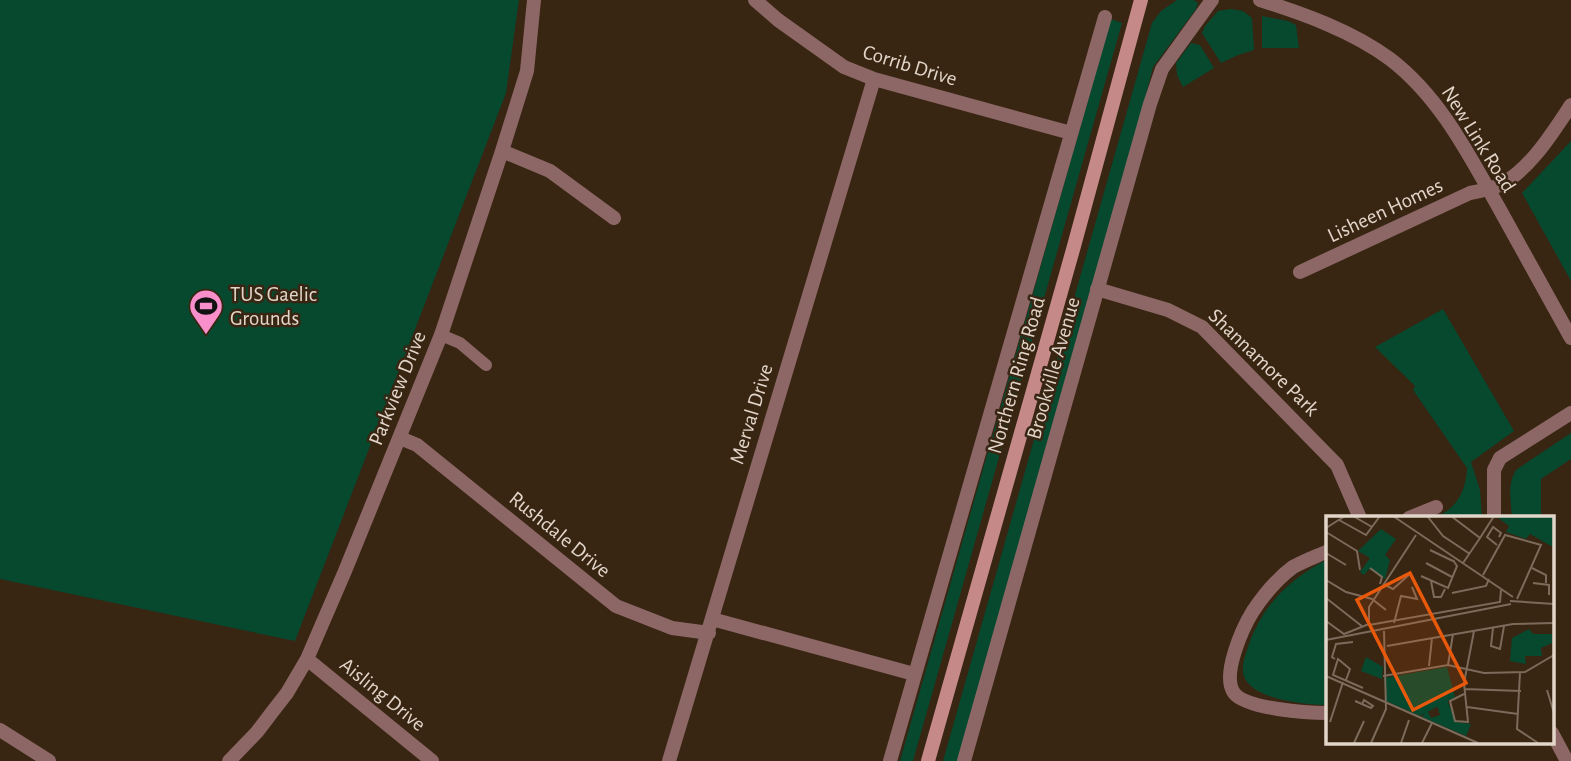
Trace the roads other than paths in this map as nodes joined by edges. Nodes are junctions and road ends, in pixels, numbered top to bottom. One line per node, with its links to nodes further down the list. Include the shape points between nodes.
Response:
1 (534, 0): 10 (street, Parkview Drive, via 527,71)
2 (755, 0): 7 (street, Corrib Drive, via 844,67)
3 (1141, 0): 36 (main road, Northern Ring Road)
4 (1212, 0): 14 (street, Brookville Avenue, via 1162,69)
5 (1260, 0): 11 (street, New Link Road, via 1303,13 1390,60 1427,93)
6 (1105, 17): 9 (street)
7 (874, 79): 9 (street, Corrib Drive); 25 (street, Merval Drive)
8 (1571, 105): 11 (street, Lisheen Homes, via 1538,152 1503,183)
9 (1071, 133): 27 (street)
10 (502, 151): 12 (street, via 550,172); 15 (street, Parkview Drive)
11 (1488, 190): 13 (street, Lisheen Homes, via 1470,193); 16 (street, New Link Road)
12 (614, 218)
13 (1300, 272)
14 (1097, 289): 21 (street, Shannamore Park, via 1168,310 1202,327 1337,465); 37 (street, Brookville Avenue)
15 (441, 335): 17 (lane, via 460,343); 19 (street, Parkview Drive)
16 (1571, 338)
17 (486, 365)
18 (1571, 412): 23 (street, via 1500,458 1494,470)
19 (400, 438): 25 (street, Rushdale Drive, via 417,445 616,606 672,628); 26 (street, Parkview Drive)
20 (1436, 507): 22 (street)
21 (1359, 516)
22 (1414, 516)
23 (1494, 516)
24 (1326, 552): 28 (street, via 1293,567 1254,610 1242,631 1229,677 1233,692 1243,700)
25 (710, 626): 27 (street, Rushdale Drive); 34 (street, Merval Drive)
26 (307, 659): 32 (street, Parkview Drive, via 273,712); 33 (street, Aisling Drive)
27 (914, 674): 35 (street)
28 (1326, 713)
29 (0, 730): 31 (street)
30 (1554, 737): 38 (street)
31 (49, 761)
32 (229, 761)
33 (432, 761)
34 (669, 761)
35 (890, 761)
36 (928, 761)
37 (964, 761)
38 (1567, 761)

